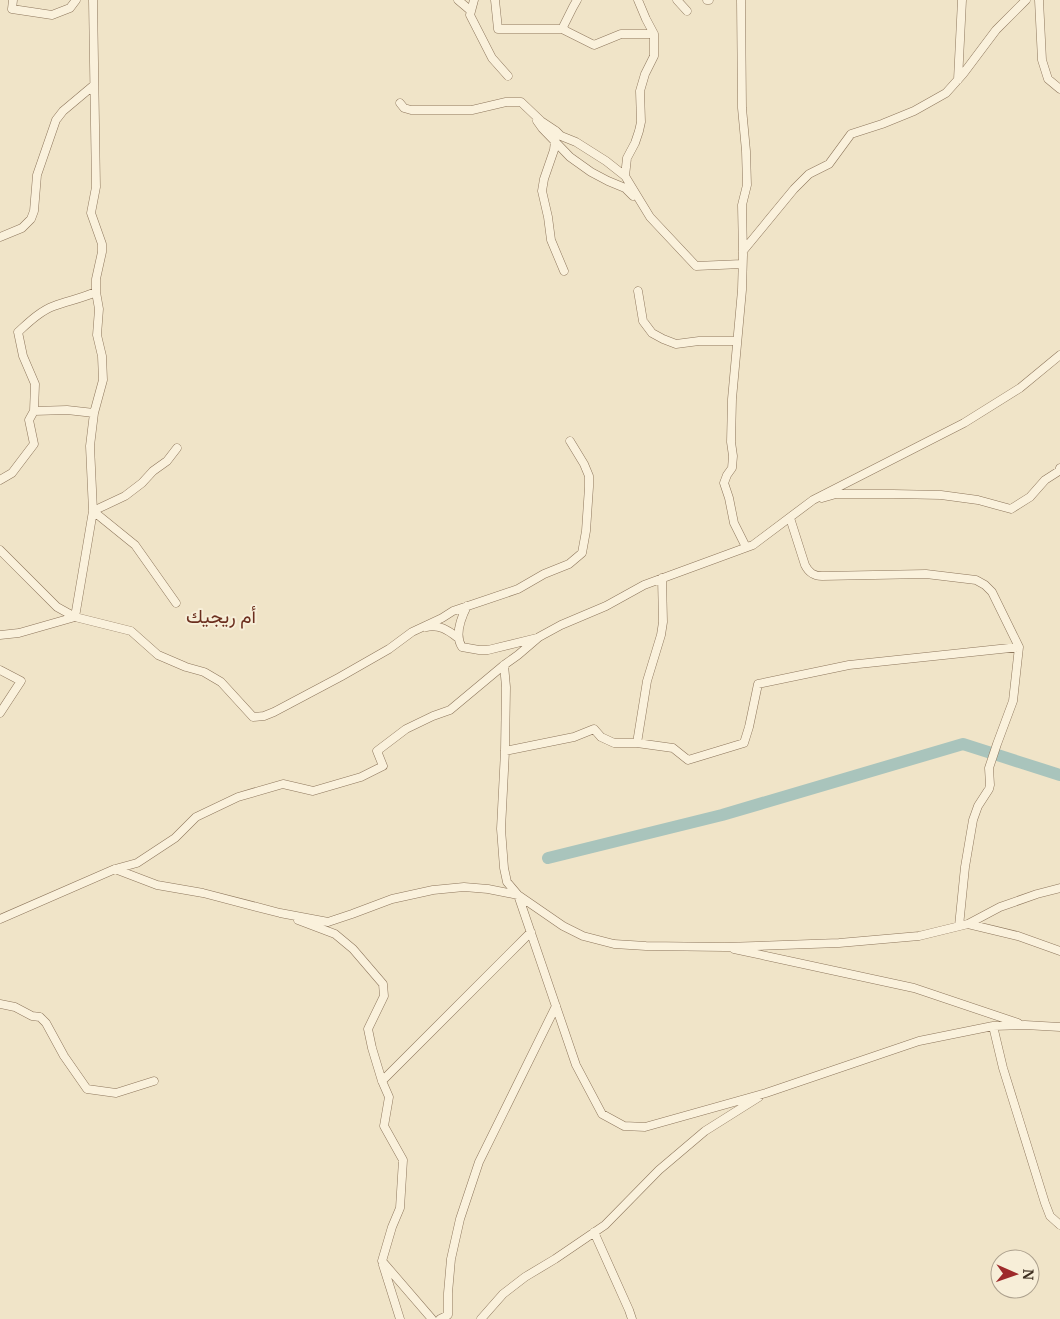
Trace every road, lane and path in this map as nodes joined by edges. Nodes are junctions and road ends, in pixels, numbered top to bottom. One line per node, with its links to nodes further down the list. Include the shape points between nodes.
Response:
1 (13, 0): 2 (street, via 12,9 52,15 70,8)
2 (76, 0)
3 (93, 0): 20 (street)
4 (458, 0): 14 (street)
5 (474, 0): 14 (street)
6 (495, 0): 16 (street, via 498,29)
7 (577, 0): 16 (street)
8 (638, 0): 17 (street)
9 (677, 0): 15 (street)
10 (741, 0): 29 (street, via 742,108 747,185 742,205)
11 (962, 0): 19 (street)
12 (1026, 0): 19 (street, via 996,30)
13 (1039, 0): 21 (street, via 1042,60 1048,79)
14 (471, 11): 18 (street, via 470,15 492,58)
15 (687, 11)
16 (562, 29): 17 (street, via 591,43 618,34)
17 (654, 33): 26 (street, via 654,56 640,91 639,132 627,158)
18 (508, 76)
19 (958, 80): 29 (street, via 946,93 914,111 851,134 829,164 809,174 794,189)
20 (94, 85): 28 (street, via 56,120 37,176 31,219 22,228); 33 (street, via 96,187 91,213 102,244)
21 (1060, 89)
22 (400, 103): 23 (street, via 411,110 472,110 521,102)
23 (529, 110): 24 (street); 25 (street)
24 (556, 131): 25 (street); 26 (street)
25 (555, 140): 27 (street, via 570,157 625,188); 31 (street, via 542,191 551,240)
26 (625, 176): 27 (street)
27 (640, 202): 30 (street, via 696,266)
28 (0, 237)
29 (743, 251): 30 (street)
30 (742, 264): 34 (street)
31 (564, 271)
32 (638, 291): 34 (street, via 644,321 652,333 663,340 676,344)
33 (96, 292): 36 (street, via 52,306 18,332 23,356 35,384); 37 (street, via 103,380)
34 (736, 341): 45 (street, via 732,468 724,483 734,523)
35 (1060, 355): 42 (street, via 1020,388 964,423)
36 (34, 411): 37 (street); 41 (street, via 29,420 34,444 12,473)
37 (94, 413): 43 (street, via 90,446)
38 (570, 440): 49 (street, via 589,476 582,553 569,564 518,589)
39 (177, 448): 43 (street, via 167,461 125,496)
40 (1060, 468): 42 (street, via 1030,497 1012,509 941,495 836,494)
41 (0, 480)
42 (814, 500): 44 (street)
43 (93, 511): 48 (street, via 135,545); 50 (street)
44 (790, 518): 45 (street); 55 (street, via 810,573 822,576 926,574 976,580 992,592)
45 (746, 547): 47 (street)
46 (0, 550): 50 (street, via 57,607)
47 (662, 578): 53 (street); 59 (street, via 663,622 647,681)
48 (176, 603)
49 (467, 606): 51 (street); 54 (street)
50 (75, 617): 51 (street, via 131,632 158,655 204,672 221,682 253,717 274,712 389,649); 52 (street)
51 (412, 632): 54 (street, via 434,626)
52 (0, 635)
53 (539, 637): 54 (street, via 479,650 462,647); 56 (street)
54 (458, 638)
55 (1019, 646): 59 (street, via 849,665 758,684 744,743 688,760 673,748); 67 (street, via 1013,701 989,768 989,789 973,820)
56 (504, 665): 60 (street); 61 (street, via 450,710 406,729 377,750 383,766 361,777 313,791 283,784 238,797 196,817 175,838 137,863)
57 (0, 670): 58 (street, via 21,682)
58 (0, 713)
59 (637, 744): 60 (street, via 614,743 601,737 594,729 574,737)
60 (505, 751): 63 (street, via 501,829 504,868 507,882)
61 (115, 869): 64 (street, via 157,885); 65 (street)
62 (1060, 888): 66 (street, via 1000,907)
63 (518, 895): 64 (street, via 464,887 433,890 392,899 328,922); 68 (street); 69 (street, via 582,936 614,944)
64 (280, 912): 77 (street, via 335,934 383,984 384,996 368,1029)
65 (0, 919)
66 (968, 924): 67 (street); 70 (street, via 1018,936)
67 (959, 926): 69 (street, via 919,936)
68 (531, 932): 72 (street); 77 (street)
69 (725, 947): 73 (street, via 914,988)
70 (1060, 951)
71 (0, 1004): 76 (street, via 15,1007 46,1023 87,1088 116,1093)
72 (556, 1006): 78 (street, via 576,1065 602,1114 624,1126 645,1127); 84 (street, via 479,1162 451,1259 448,1315)
73 (1025, 1025): 74 (street); 75 (street)
74 (992, 1026): 78 (street, via 919,1041); 79 (street, via 1045,1203 1050,1216)
75 (1060, 1027)
76 (154, 1081)
77 (382, 1081): 81 (street, via 389,1097 384,1126 403,1160 400,1208)
78 (766, 1093): 80 (street, via 705,1131)
79 (1060, 1225)
80 (594, 1232): 85 (street, via 525,1277 503,1294); 86 (street)
81 (382, 1261): 82 (street); 83 (street)
82 (400, 1319)
83 (432, 1319)
84 (440, 1319)
85 (481, 1319)
86 (632, 1319)

